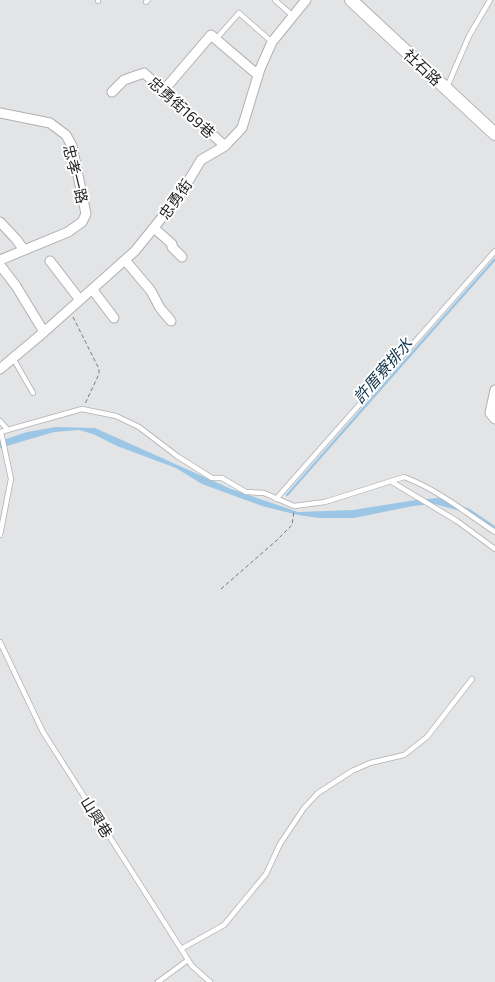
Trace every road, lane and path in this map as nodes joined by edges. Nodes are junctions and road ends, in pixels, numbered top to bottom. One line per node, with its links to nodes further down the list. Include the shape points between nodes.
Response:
1 (275, 0): 5 (lane)
2 (306, 0): 5 (street, 忠勇街)
3 (351, 0): 9 (street, 社石路)
4 (490, 0): 9 (lane, via 468,36)
5 (293, 16): 7 (street, 忠勇街)
6 (213, 37): 7 (lane, via 239,13); 8 (street); 10 (street)
7 (272, 42): 8 (street, 忠勇街)
8 (258, 75): 14 (street, 忠勇街, via 242,128)
9 (446, 88): 13 (street, 社石路)
10 (164, 90): 11 (street, 忠勇街169巷, via 144,72 124,80); 14 (street, 忠勇街169巷)
11 (112, 92)
12 (0, 112): 17 (street, 忠孝一路, via 50,123 66,135 72,146 86,214 82,222 68,232)
13 (495, 134)
14 (225, 146): 16 (street, 忠勇街, via 201,160 180,195)
15 (0, 222): 17 (street)
16 (154, 228): 19 (street); 21 (street, 忠勇街)
17 (24, 250): 20 (street, 忠孝一路)
18 (495, 251): 40 (lane)
19 (182, 257)
20 (0, 260)
21 (125, 260): 24 (street, 忠勇街); 28 (street)
22 (50, 261): 25 (street)
23 (0, 265): 29 (street)
24 (92, 290): 25 (street, 忠勇街); 27 (street)
25 (80, 300): 26 (street, 忠勇街)
26 (69, 310): 29 (street, 忠勇街); 34 (path, via 99,369)
27 (114, 318)
28 (171, 321)
29 (44, 332): 30 (street, 忠勇街)
30 (13, 358): 31 (street, 忠勇街); 33 (lane)
31 (0, 369)
32 (495, 390): 35 (street, via 490,413)
33 (33, 393)
34 (82, 409): 37 (lane); 40 (lane, via 116,416 139,427 212,478 222,478 246,492)
35 (495, 419)
36 (0, 421): 37 (lane)
37 (8, 430): 38 (lane)
38 (0, 432): 43 (lane, via 12,479)
39 (392, 482): 41 (lane, via 325,502); 42 (lane, via 404,477 416,482); 44 (lane, via 457,521)
40 (276, 498): 41 (lane)
41 (294, 506): 45 (path, via 292,525)
42 (495, 532)
43 (0, 534)
44 (495, 549)
45 (221, 589)
46 (0, 642): 48 (lane, 山興巷, via 43,732)
47 (472, 679): 48 (lane, via 428,738 404,755 370,763 318,793 280,844 266,874 224,926)
48 (181, 949): 49 (lane, 山興巷)
49 (188, 960): 50 (lane); 51 (lane, 山興巷)
50 (158, 982)
51 (210, 982)

